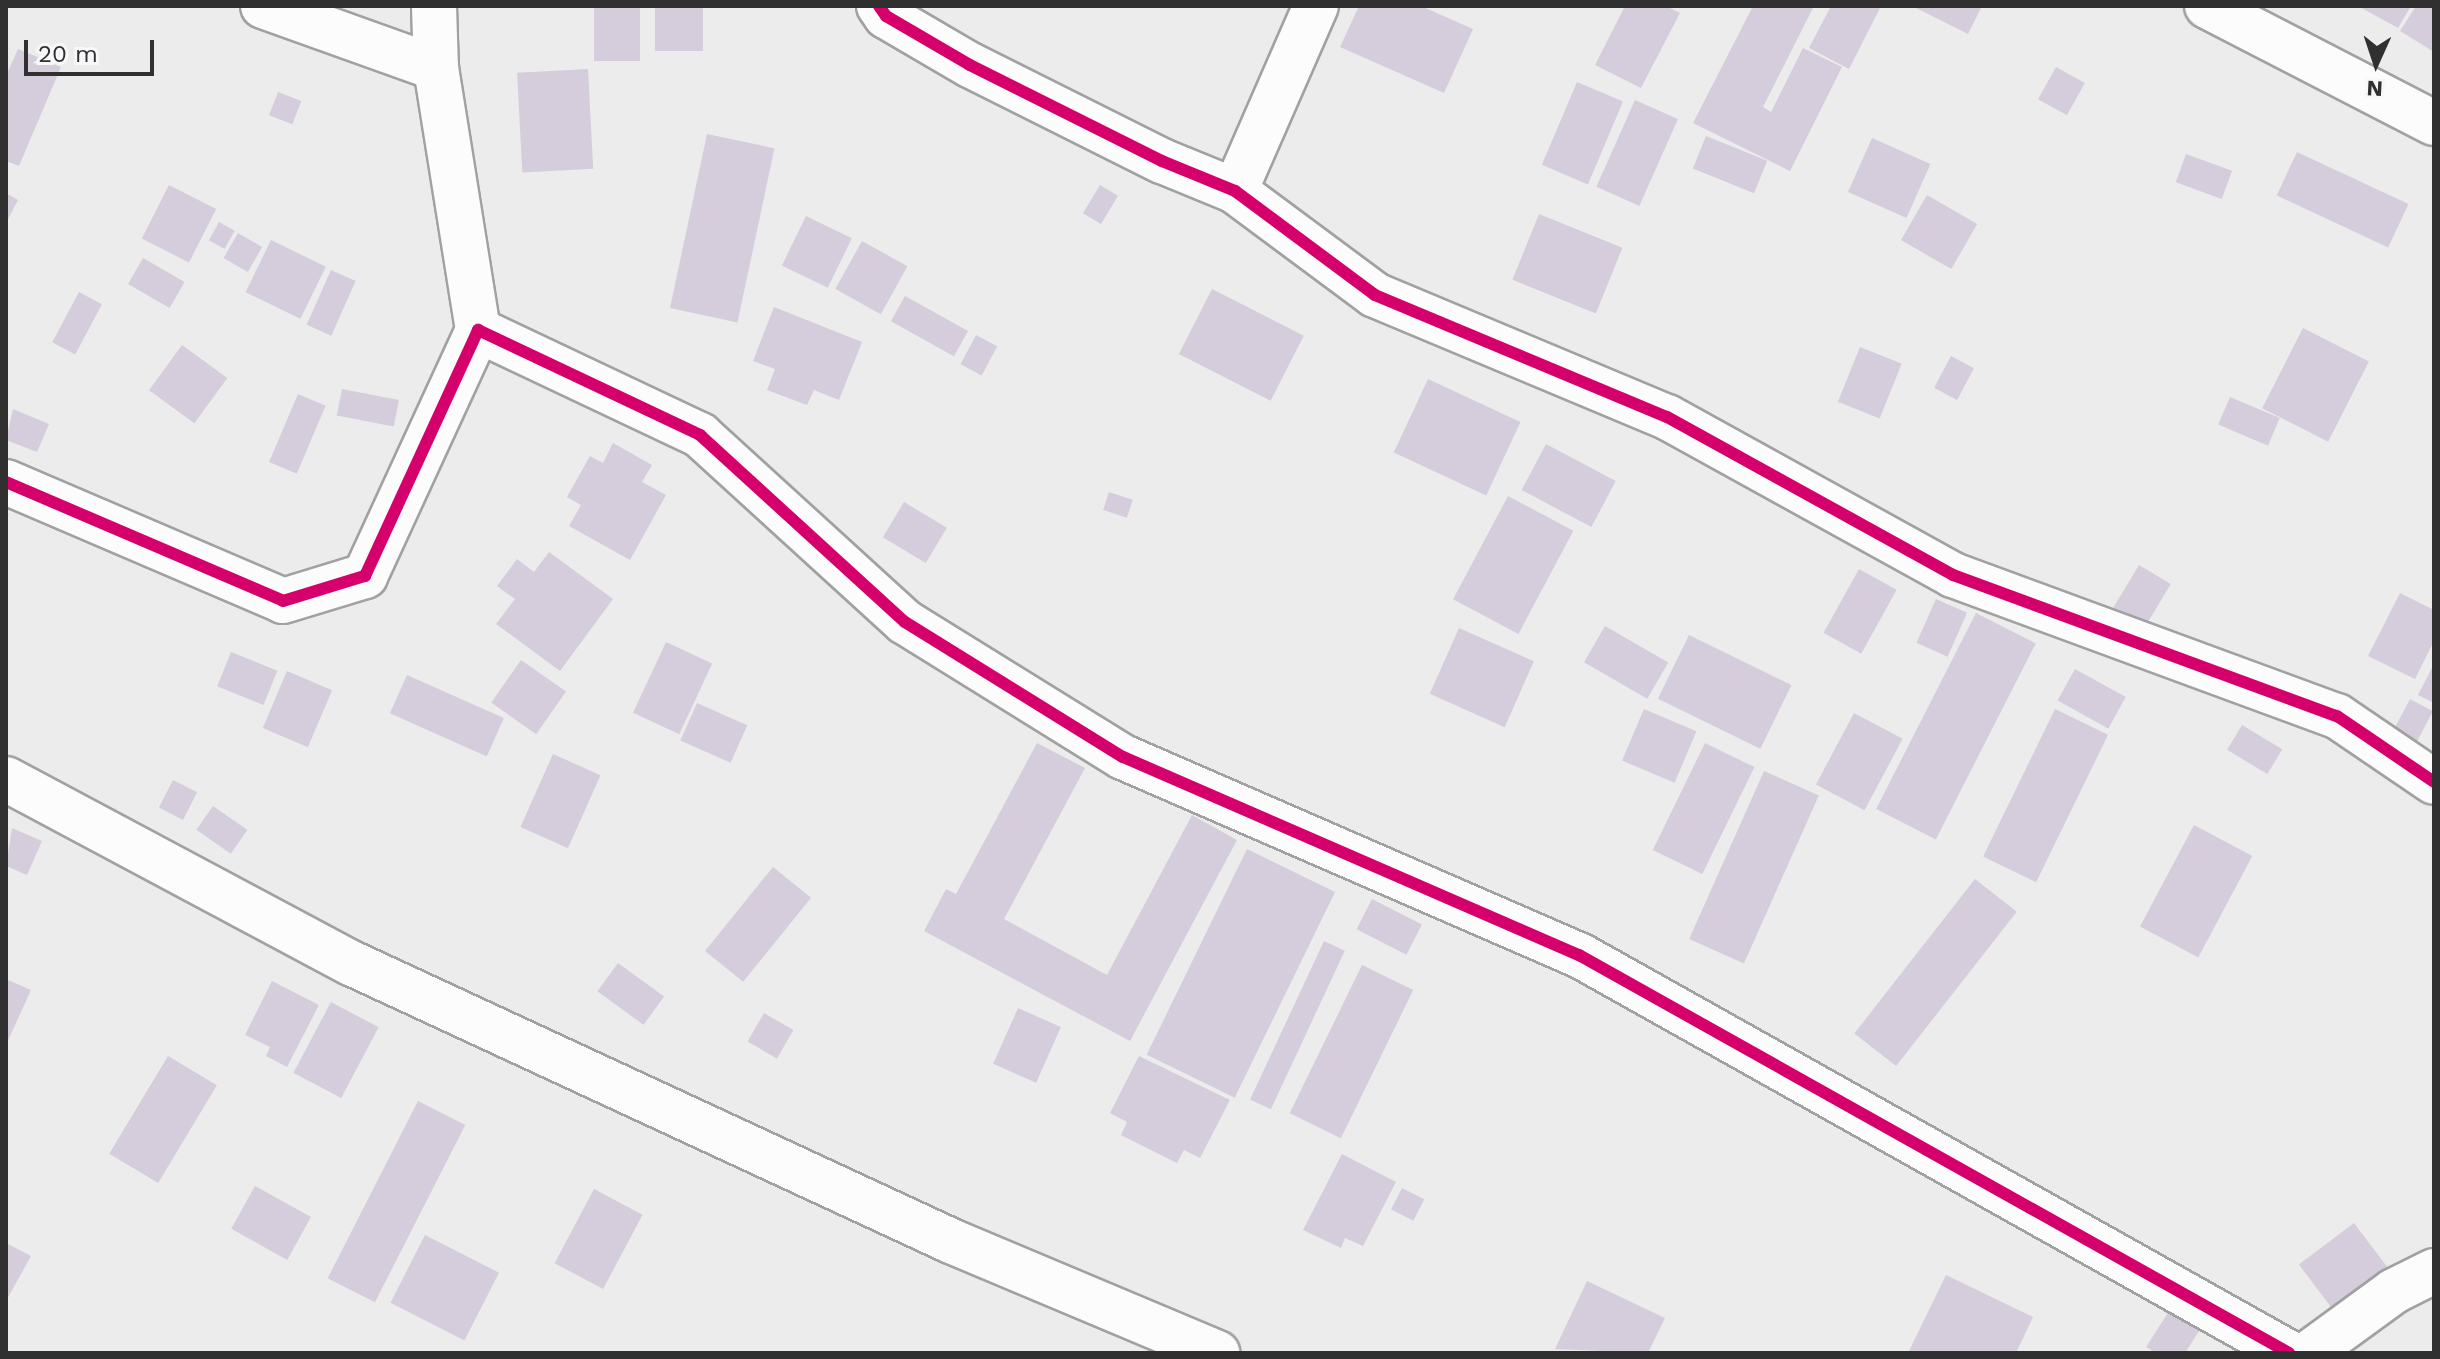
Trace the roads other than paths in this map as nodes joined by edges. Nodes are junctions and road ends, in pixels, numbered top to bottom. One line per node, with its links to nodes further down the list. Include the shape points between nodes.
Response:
1 (263, 6): 6 (street)
2 (434, 6): 6 (street)
3 (879, 6): 8 (street, via 886,16 970,65 1162,161)
4 (1316, 6): 8 (street)
5 (2207, 6): 7 (street)
6 (436, 68): 9 (street)
7 (2434, 123)
8 (1235, 191): 12 (street, via 1375,295 1667,417 1953,575 2337,716)
9 (478, 330): 10 (street, via 365,576 283,601); 15 (street, via 700,435 905,622 1123,757 1579,955)
10 (6, 482)
11 (6, 779): 14 (street, via 351,963 951,1241)
12 (2434, 782)
13 (2434, 1271): 16 (street, via 2394,1291)
14 (1217, 1353)
15 (2289, 1353)
16 (2309, 1353)

